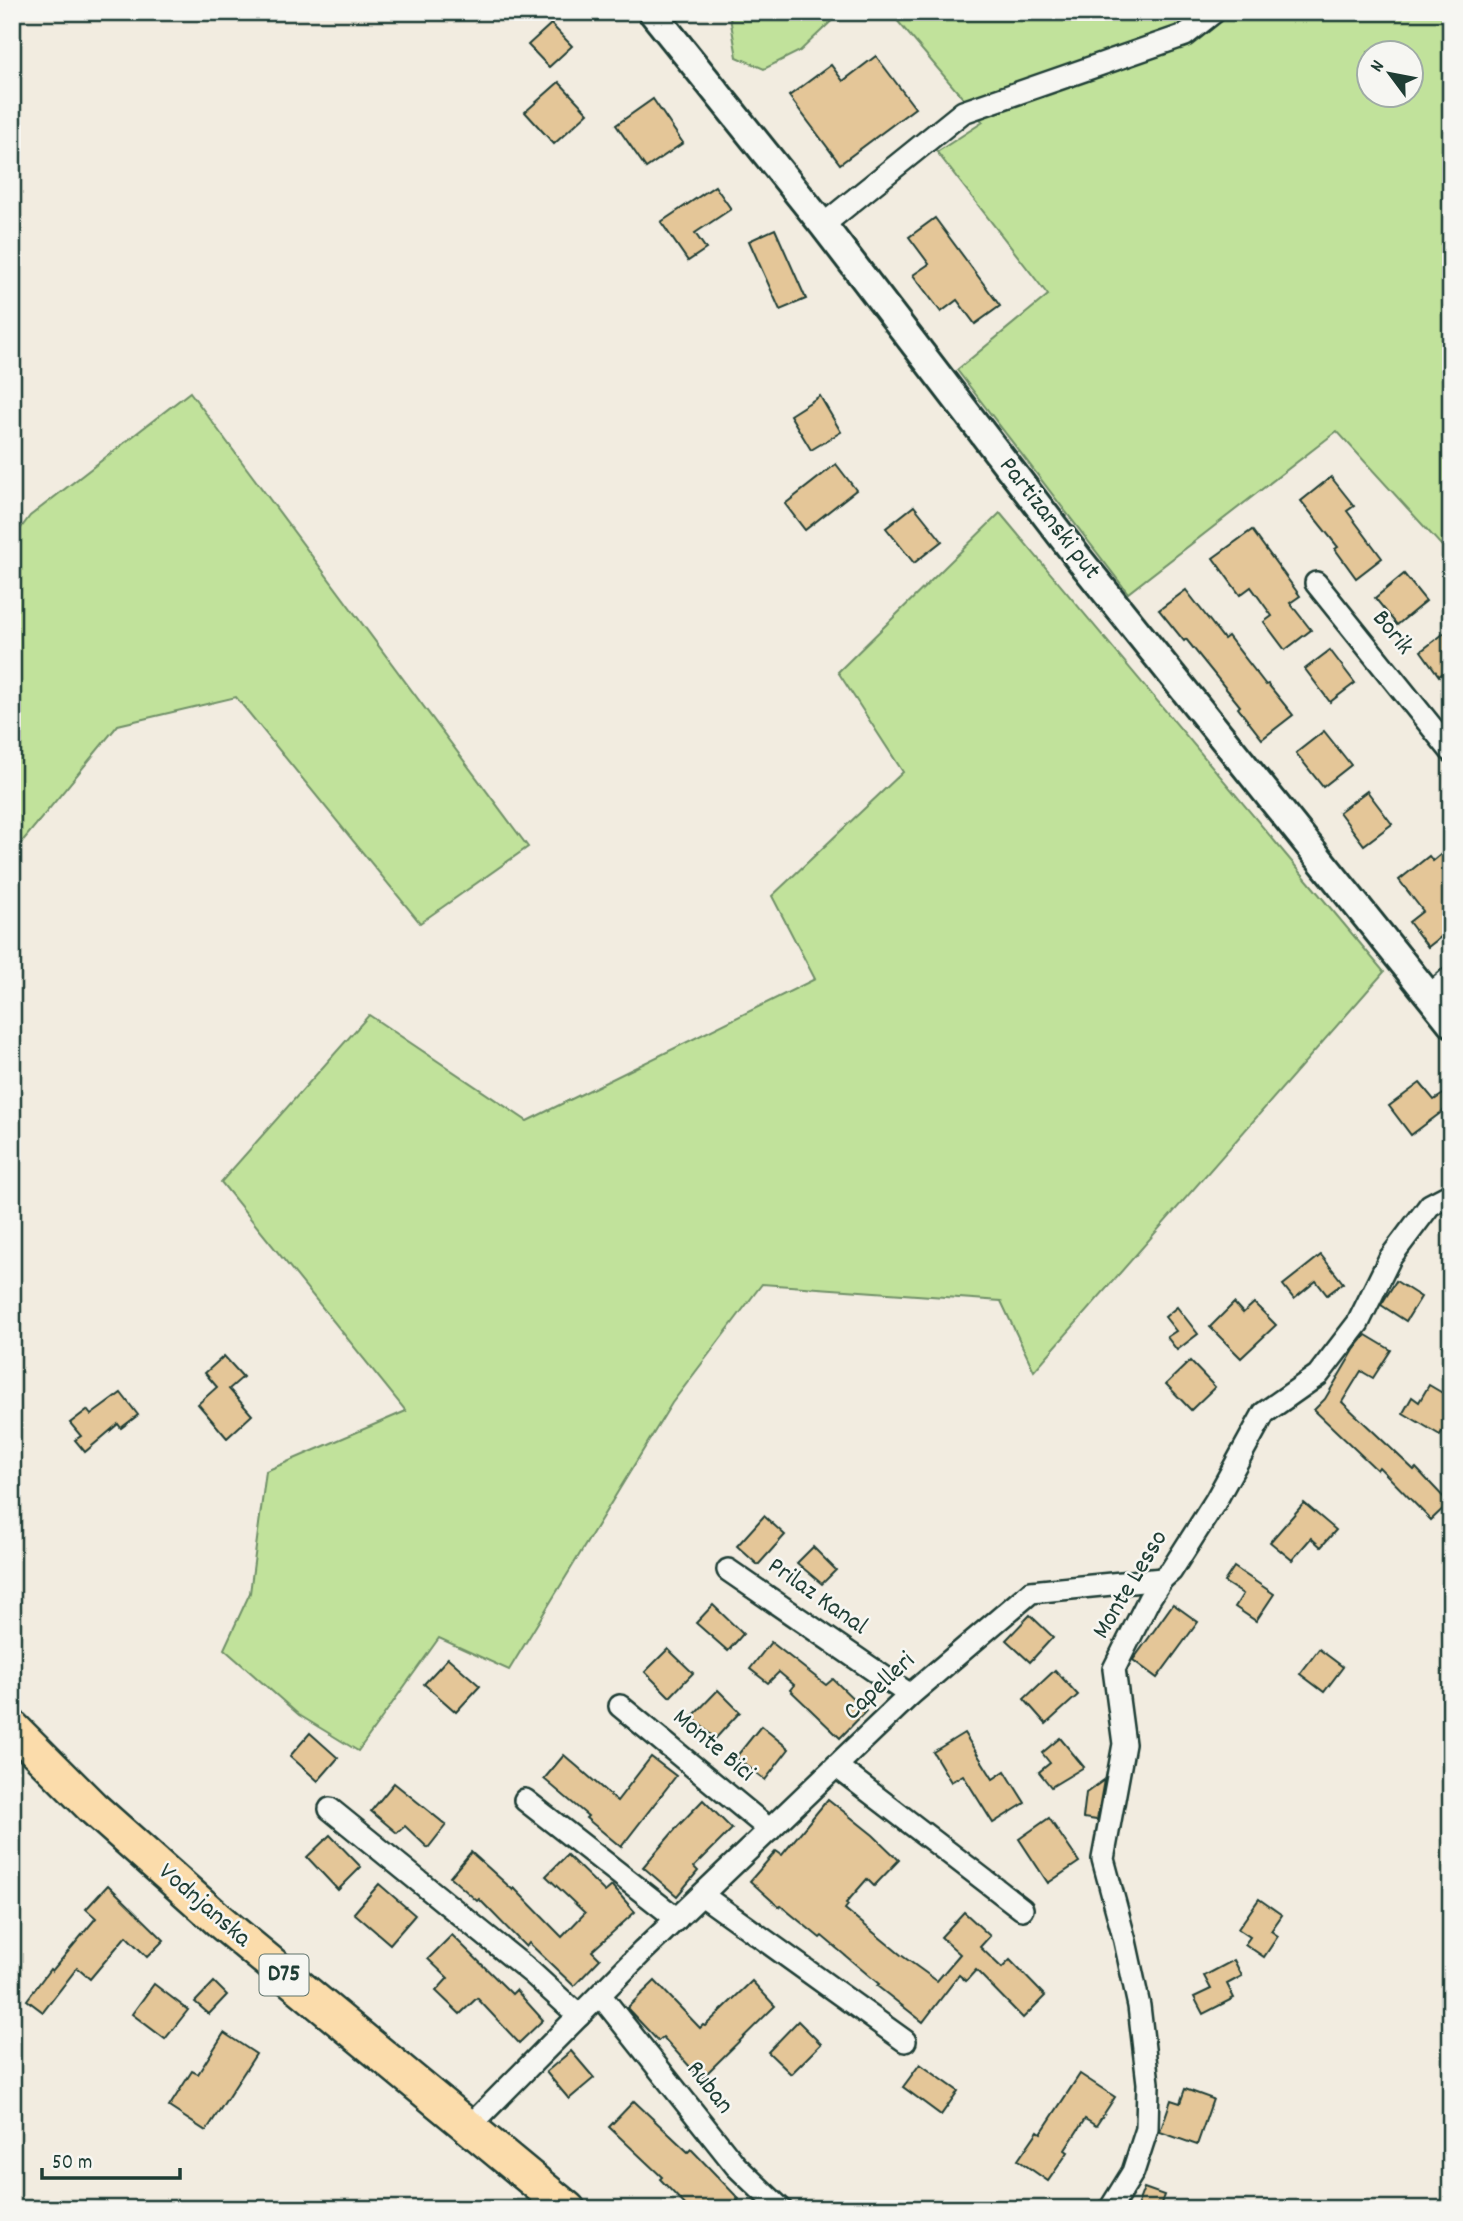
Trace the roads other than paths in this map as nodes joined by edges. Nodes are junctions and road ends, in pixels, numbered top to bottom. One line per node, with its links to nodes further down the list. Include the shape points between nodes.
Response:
1 (652, 12): 3 (street, Partizanski put)
2 (1214, 12): 3 (street, via 1185,35 963,112)
3 (823, 225): 7 (street, Partizanski put, via 1079,559)
4 (1316, 583): 5 (street, Borik)
5 (1451, 751)
6 (1451, 977): 7 (street)
7 (1429, 996): 8 (street, Partizanski put)
8 (1451, 1023)
9 (1451, 1194): 11 (street, Monte Lesso, via 1430,1205 1390,1258 1358,1323 1318,1375 1264,1413 1215,1502)
10 (728, 1570): 12 (street, Prilaz Kanal)
11 (1162, 1579): 12 (street, Capelleri, via 1031,1592); 28 (street, Monte Lesso, via 1114,1669 1124,1744 1102,1859 1139,2006 1148,2083 1147,2129 1133,2172)
12 (910, 1695): 15 (street, Capelleri)
13 (620, 1706): 18 (street, Monte Bici)
14 (12, 1727): 25 (main road, Vodnjanska / D75, via 92,1807 220,1922)
15 (836, 1766): 18 (street, Capelleri); 20 (street)
16 (525, 1800): 21 (street)
17 (330, 1809): 23 (street)
18 (770, 1830): 19 (street, Capelleri)
19 (702, 1895): 21 (street, Capelleri); 24 (street)
20 (1022, 1909)
21 (677, 1919): 22 (street, Capelleri)
22 (601, 1996): 23 (street, Capelleri); 27 (street, Ruban, via 736,2166)
23 (579, 2016): 25 (street, Capelleri)
24 (905, 2041)
25 (468, 2128): 26 (main road, Vodnjanska / D75)
26 (568, 2209)
27 (781, 2209)
28 (1110, 2209)

